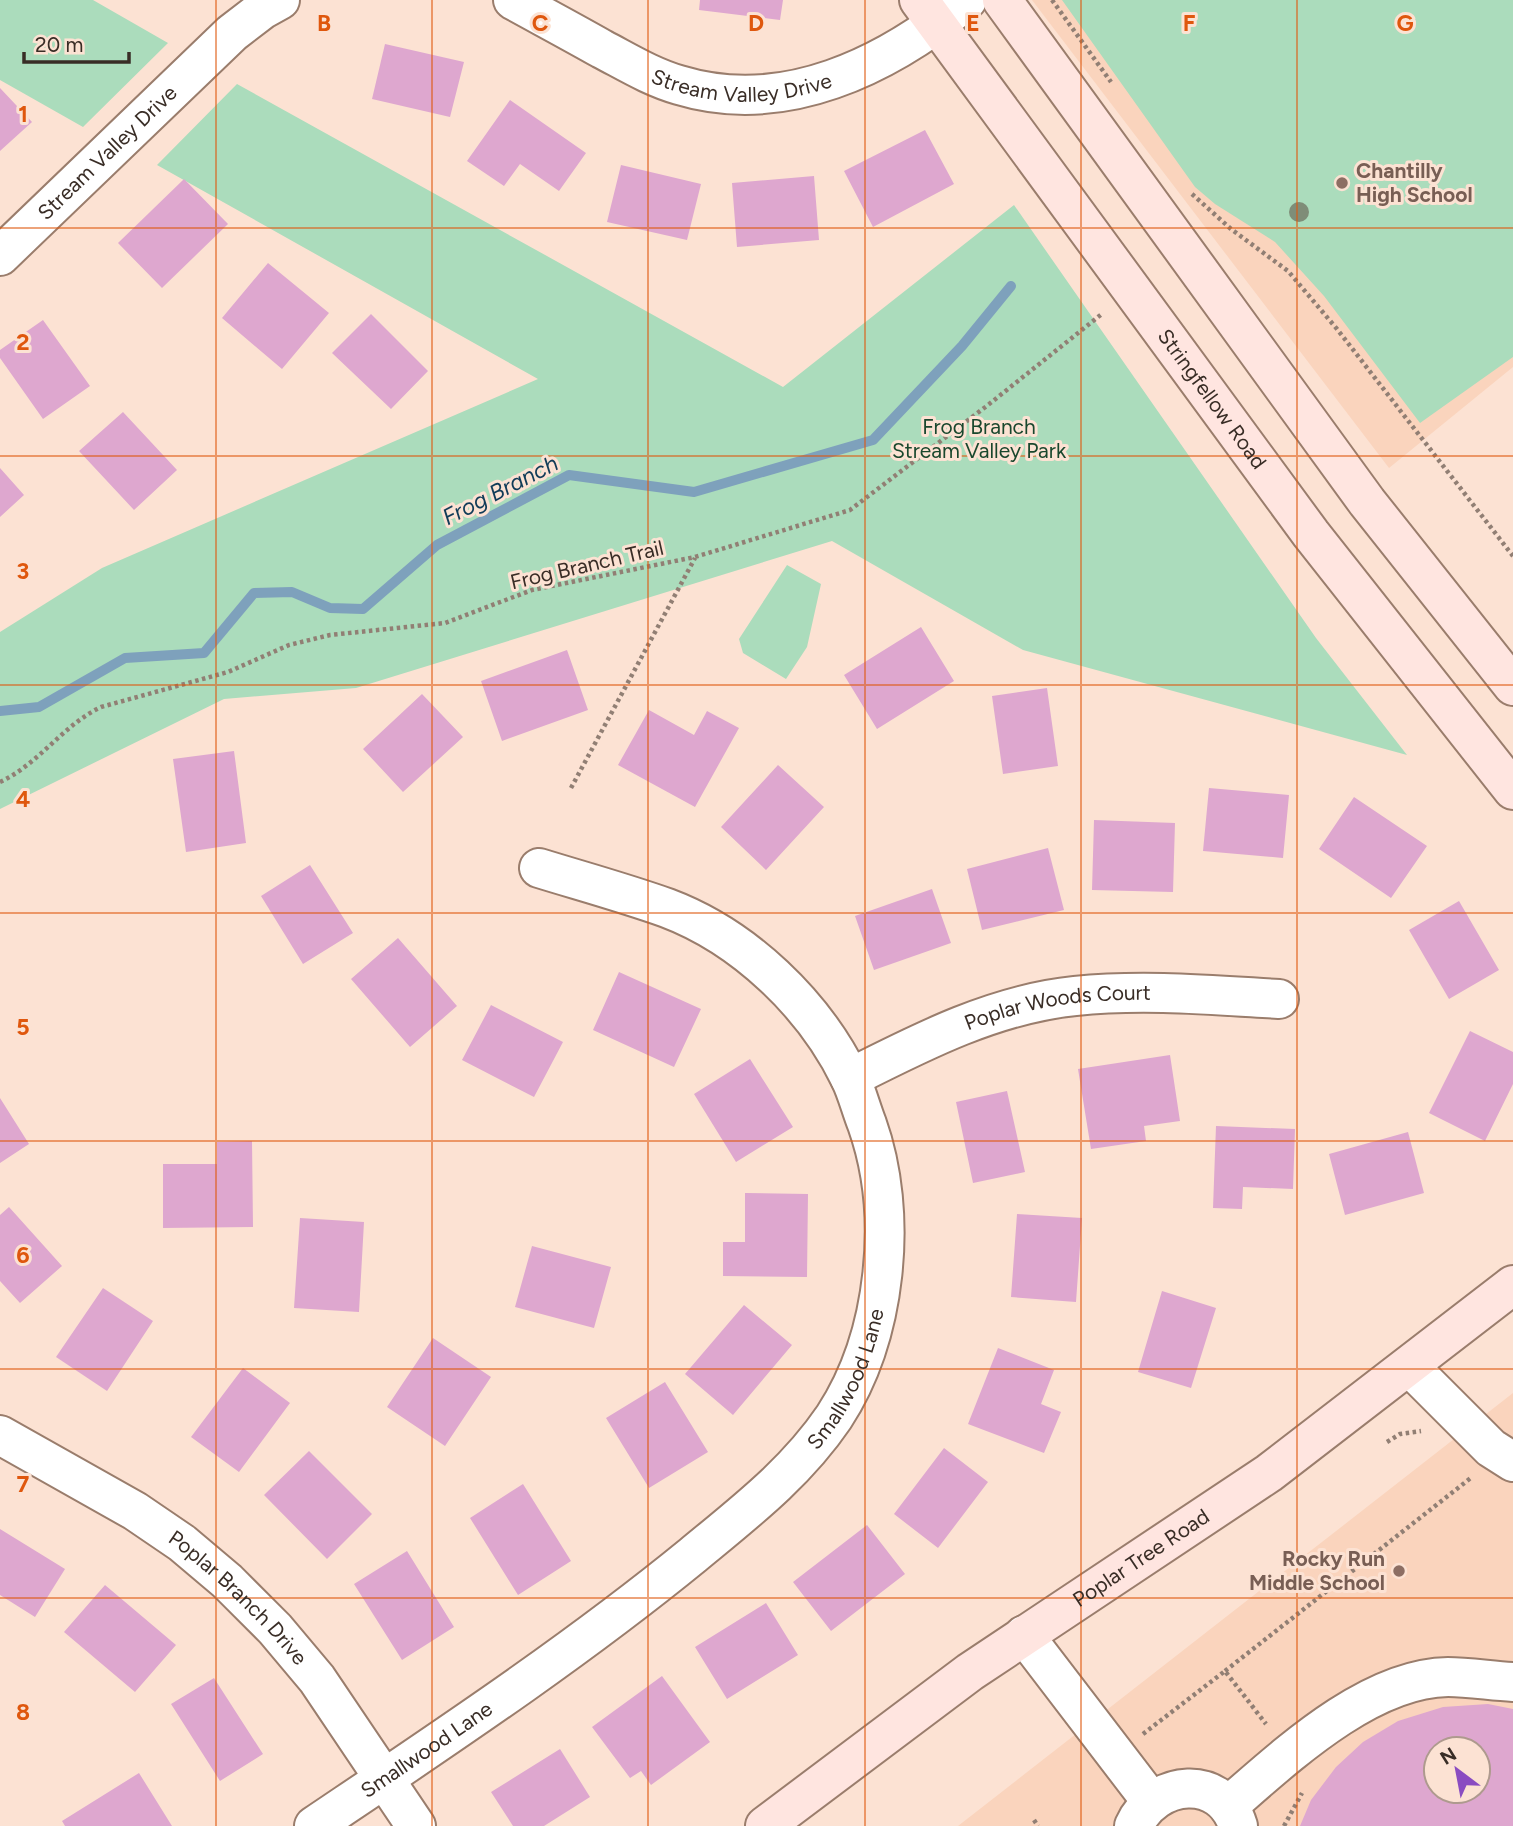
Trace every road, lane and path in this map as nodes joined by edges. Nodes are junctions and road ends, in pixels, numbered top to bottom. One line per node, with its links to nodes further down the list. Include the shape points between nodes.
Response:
1 (280, 0): 9 (street, Stream Valley Drive, via 232,33)
2 (513, 0): 6 (street, Stream Valley Drive, via 642,70 691,88 753,96 790,92 859,70)
3 (967, 0): 6 (street, Stream Valley Drive)
4 (1002, 0): 13 (main road, via 1367,502)
5 (1052, 0): 7 (path)
6 (928, 12): 16 (main road, Stringfellow Road, via 1311,534)
7 (1114, 86)
8 (1184, 183): 11 (path, via 1231,229 1288,271)
9 (0, 256)
10 (1105, 311): 12 (path, Frog Branch Trail, via 850,510)
11 (1513, 556)
12 (695, 557): 14 (path, Frog Branch Trail, via 532,590 445,623 330,635 289,645 228,672 86,714); 15 (path)
13 (1513, 686)
14 (0, 782)
15 (570, 789)
16 (1513, 790)
17 (539, 868): 19 (street, Smallwood Lane, via 669,909 714,931 797,999)
18 (1279, 999): 19 (street, Poplar Woods Court, via 1143,992 1073,996 953,1029)
19 (850, 1078): 30 (street, Smallwood Lane, via 874,1143 884,1207 884,1261 876,1314 860,1365 835,1414 775,1487 657,1585 538,1674)
20 (1513, 1284): 21 (main road, Poplar Tree Road)
21 (1409, 1366): 23 (street, via 1491,1448); 25 (main road, Poplar Tree Road, via 1269,1474)
22 (0, 1435): 30 (street, Poplar Branch Drive, via 135,1511 228,1581 317,1679)
23 (1513, 1462)
24 (1476, 1474): 26 (path)
25 (1024, 1635): 31 (street); 36 (main road, Poplar Tree Road)
26 (1225, 1671): 28 (path); 29 (path)
27 (1513, 1682): 32 (street, via 1447,1677 1389,1691 1289,1753)
28 (1266, 1724)
29 (1137, 1739)
30 (384, 1779): 34 (street, Smallwood Lane); 35 (street, Poplar Branch Drive)
31 (1142, 1813): 32 (street, via 1166,1792 1182,1788 1214,1796)
32 (1233, 1816)
33 (1034, 1820): 37 (path)
34 (314, 1826)
35 (416, 1826)
36 (765, 1826)
37 (1038, 1826)

